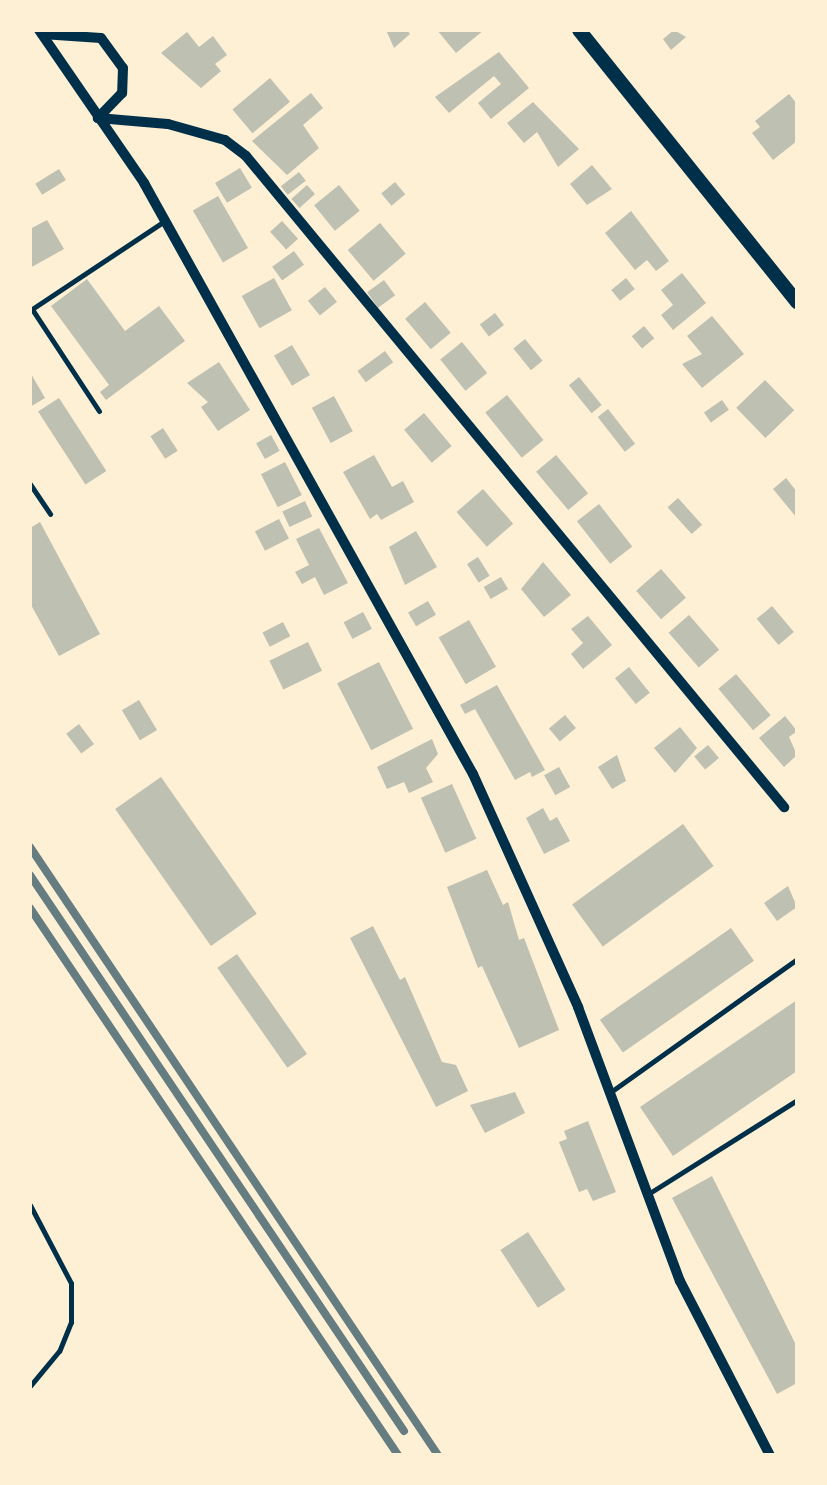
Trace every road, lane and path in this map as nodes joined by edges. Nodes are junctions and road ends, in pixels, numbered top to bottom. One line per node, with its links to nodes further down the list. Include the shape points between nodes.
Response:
1 (579, 30): 5 (street)
2 (40, 32): 3 (street); 3 (street, via 101,38 123,68 122,93)
3 (98, 118): 4 (street); 9 (street, via 168,124 225,140 246,156)
4 (166, 220): 6 (lane, via 32,310); 11 (street, via 473,774)
5 (797, 302)
6 (100, 411)
7 (30, 484): 8 (lane)
8 (50, 514)
9 (784, 807)
10 (797, 959): 11 (lane)
11 (610, 1093): 13 (street)
12 (797, 1100): 13 (lane)
13 (648, 1194): 16 (street, via 680,1281)
14 (30, 1205): 15 (lane, via 71,1283 71,1322 60,1351)
15 (30, 1386)
16 (770, 1455)

